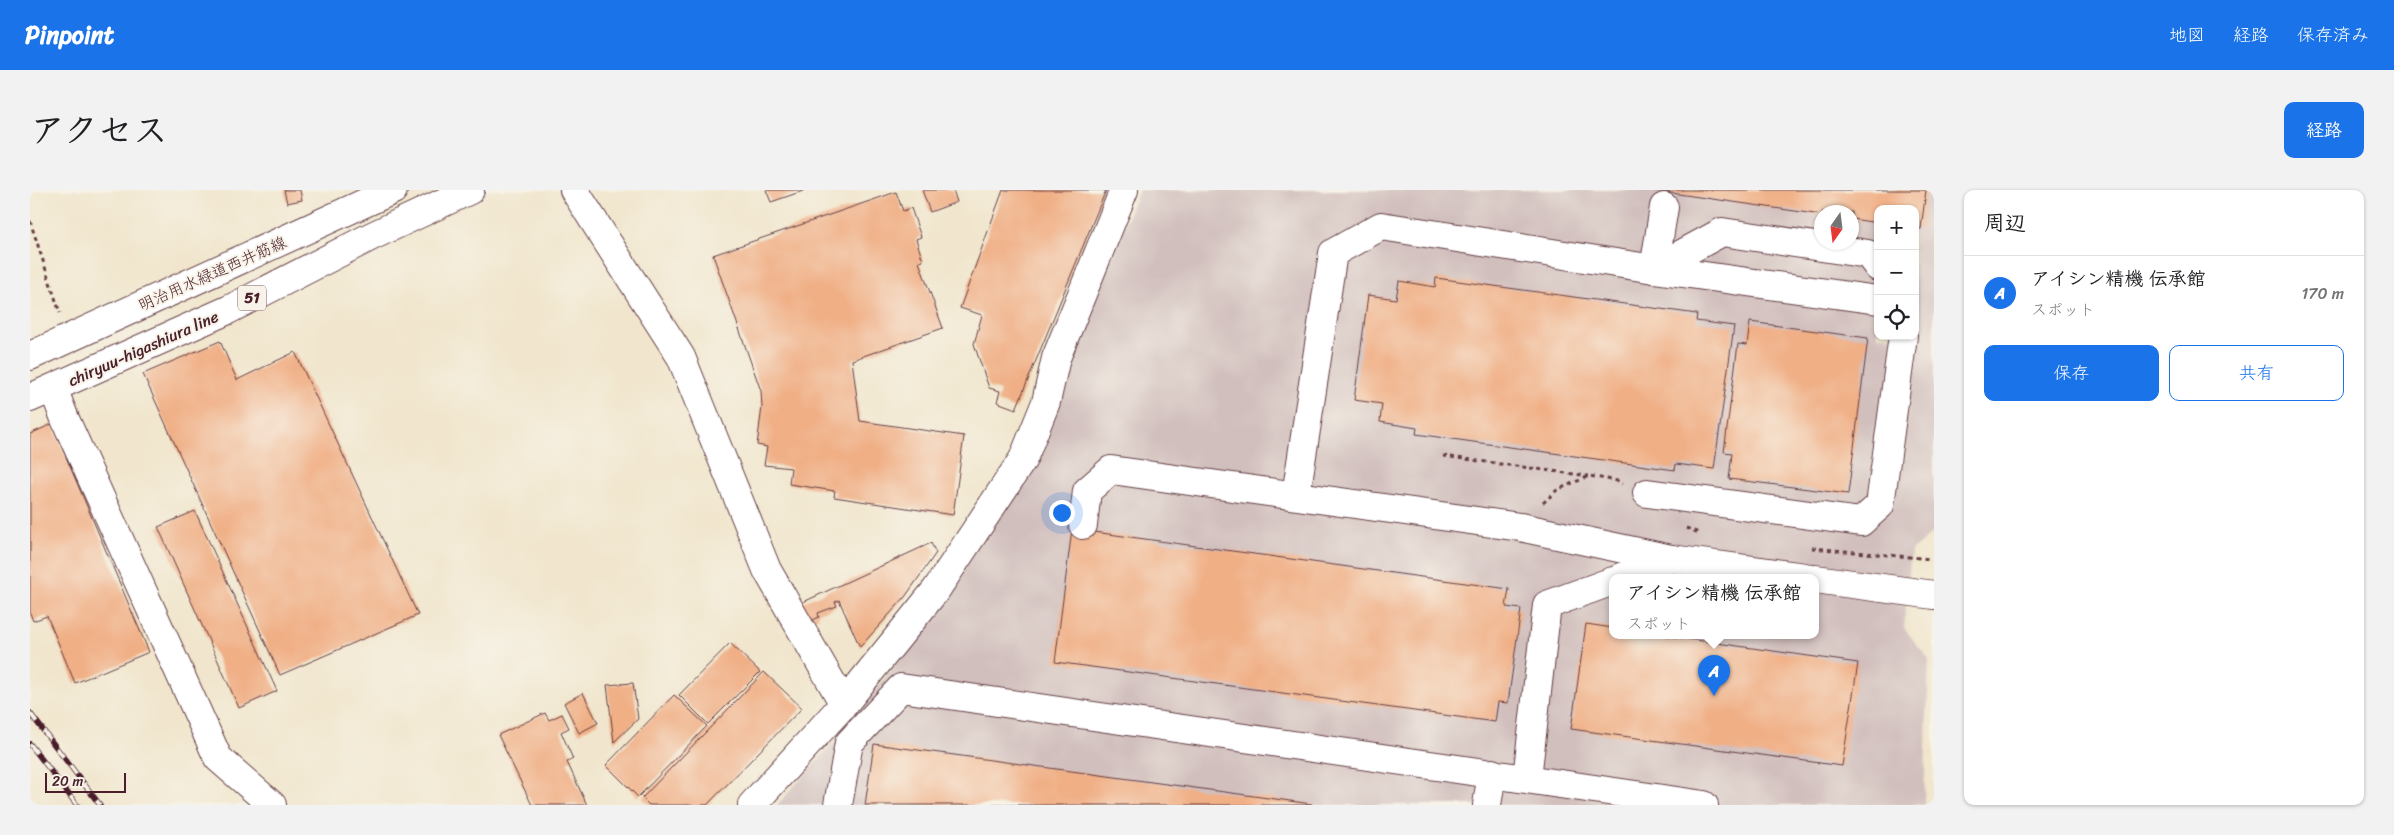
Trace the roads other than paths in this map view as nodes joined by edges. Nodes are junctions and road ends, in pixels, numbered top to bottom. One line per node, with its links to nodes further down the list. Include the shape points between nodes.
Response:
1 (394, 190): 5 (street, 明治用水緑道西井筋線)
2 (470, 190): 7 (street, chiryuu-higashiura line / 51)
3 (574, 190): 23 (street, via 681,357 767,570)
4 (1124, 190): 23 (street, via 1056,358 1046,402 1022,458 936,590)
5 (359, 198): 7 (street); 12 (street, 明治用水緑道西井筋線)
6 (1664, 207): 9 (street)
7 (372, 236): 13 (street, chiryuu-higashiura line / 51, via 228,310)
8 (1874, 262): 9 (street, via 1868,254 1722,232)
9 (1654, 269): 10 (street); 15 (street, via 1381,226 1333,253)
10 (1874, 299)
11 (1902, 340): 14 (street, via 1880,505 1861,522)
12 (30, 356)
13 (42, 393): 26 (street, via 65,419 218,758)
14 (1636, 490)
15 (1296, 494): 16 (street, via 1111,470 1087,491); 17 (street, via 1520,527)
16 (1083, 525)
17 (1671, 560): 18 (street); 19 (street)
18 (1631, 574)
19 (1781, 574)
20 (1819, 580): 22 (street)
21 (1609, 582): 25 (street, via 1546,605)
22 (1934, 594)
23 (844, 704): 27 (street)
24 (1492, 773): 25 (street); 28 (street, via 901,688 848,743); 29 (street)
25 (1527, 778): 30 (street)
26 (272, 805)
27 (752, 805)
28 (838, 805)
29 (1487, 805)
30 (1704, 805)

